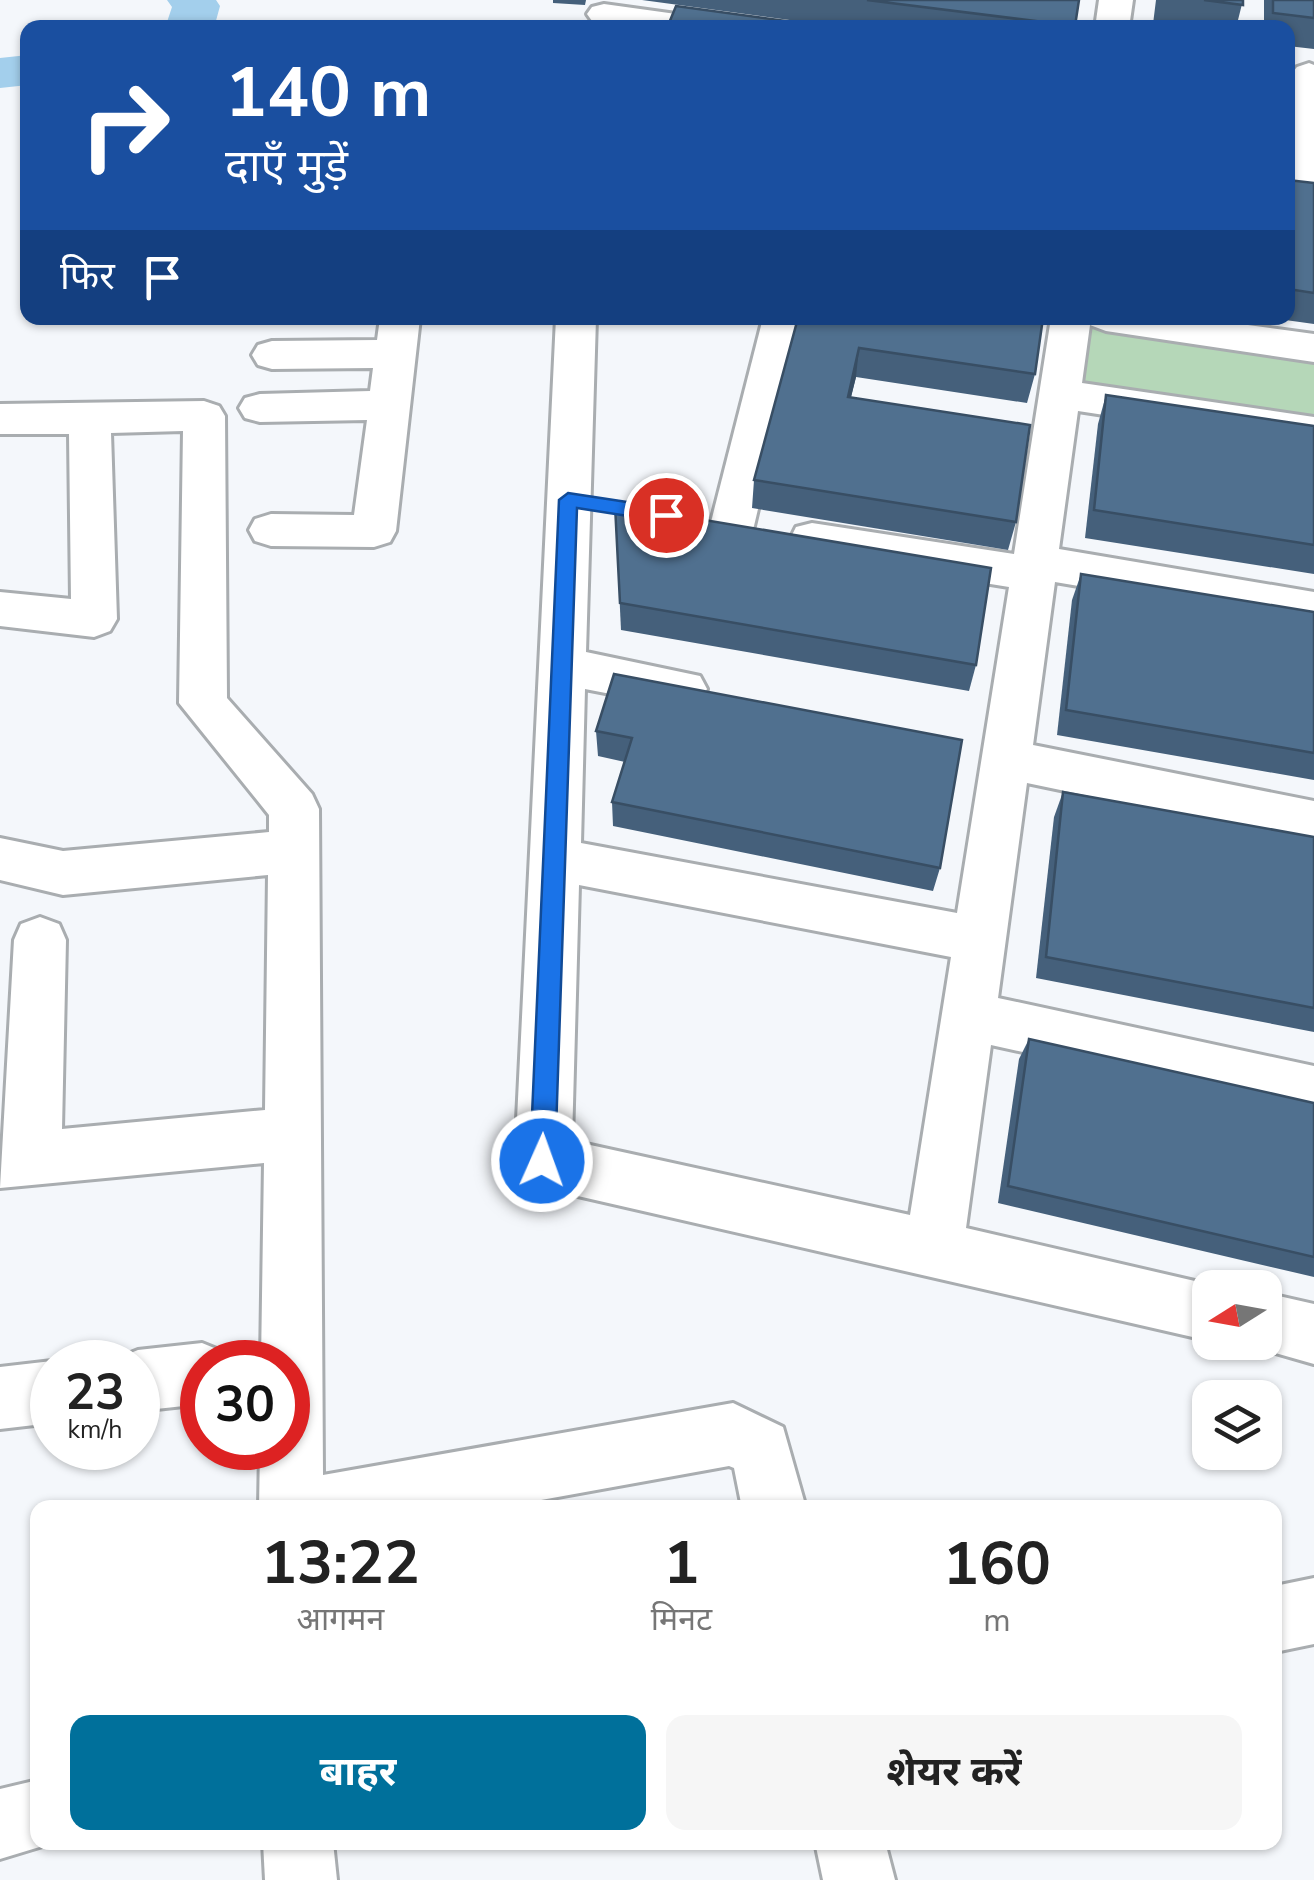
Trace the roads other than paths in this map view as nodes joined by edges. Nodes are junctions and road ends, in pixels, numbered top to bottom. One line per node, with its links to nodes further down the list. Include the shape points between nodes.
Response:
1 (604, 14): 2 (street)
2 (648, 20)
3 (1304, 73): 4 (street)
4 (1303, 199)
5 (576, 325): 22 (street, via 586,502)
6 (781, 325): 19 (street, via 714,523)
7 (1069, 325): 14 (street)
8 (1155, 325): 10 (street)
9 (398, 336): 11 (street); 12 (street)
10 (1314, 348)
11 (272, 356)
12 (390, 405): 13 (street); 18 (street, via 374,531)
13 (260, 408)
14 (1043, 416): 17 (street); 19 (street)
15 (0, 419): 16 (street)
16 (90, 419): 20 (street, via 94,618); 26 (street, via 204,416 204,702 294,809)
17 (1314, 432)
18 (271, 530)
19 (1034, 568): 21 (street); 24 (street)
20 (0, 609)
21 (1314, 609)
22 (562, 666): 23 (street); 28 (street)
23 (717, 696)
24 (994, 751): 25 (street); 31 (street)
25 (1314, 822)
26 (293, 851): 29 (street); 35 (street)
27 (0, 859): 29 (street)
28 (554, 859): 31 (street); 37 (street, via 542,1161)
29 (78, 872): 30 (street)
30 (40, 940): 32 (street); 36 (street)
31 (980, 940): 33 (street)
32 (0, 1012)
33 (968, 1016): 34 (street); 37 (street)
34 (1314, 1092)
35 (291, 1134): 36 (street); 41 (street)
36 (17, 1159)
37 (934, 1249): 38 (street)
38 (1192, 1307)
39 (1282, 1327): 40 (street)
40 (1314, 1334)
41 (289, 1340)
42 (30, 1395): 43 (street)
43 (0, 1398)
44 (290, 1470): 45 (street)
45 (291, 1500)
46 (362, 1500): 47 (street, via 733,1434 761,1450)
47 (772, 1500)
48 (1314, 1612): 49 (street)
49 (1282, 1618)
50 (30, 1817): 51 (street)
51 (0, 1824)
52 (299, 1850): 54 (street)
53 (852, 1850): 55 (street)
54 (301, 1880)
55 (858, 1880)

